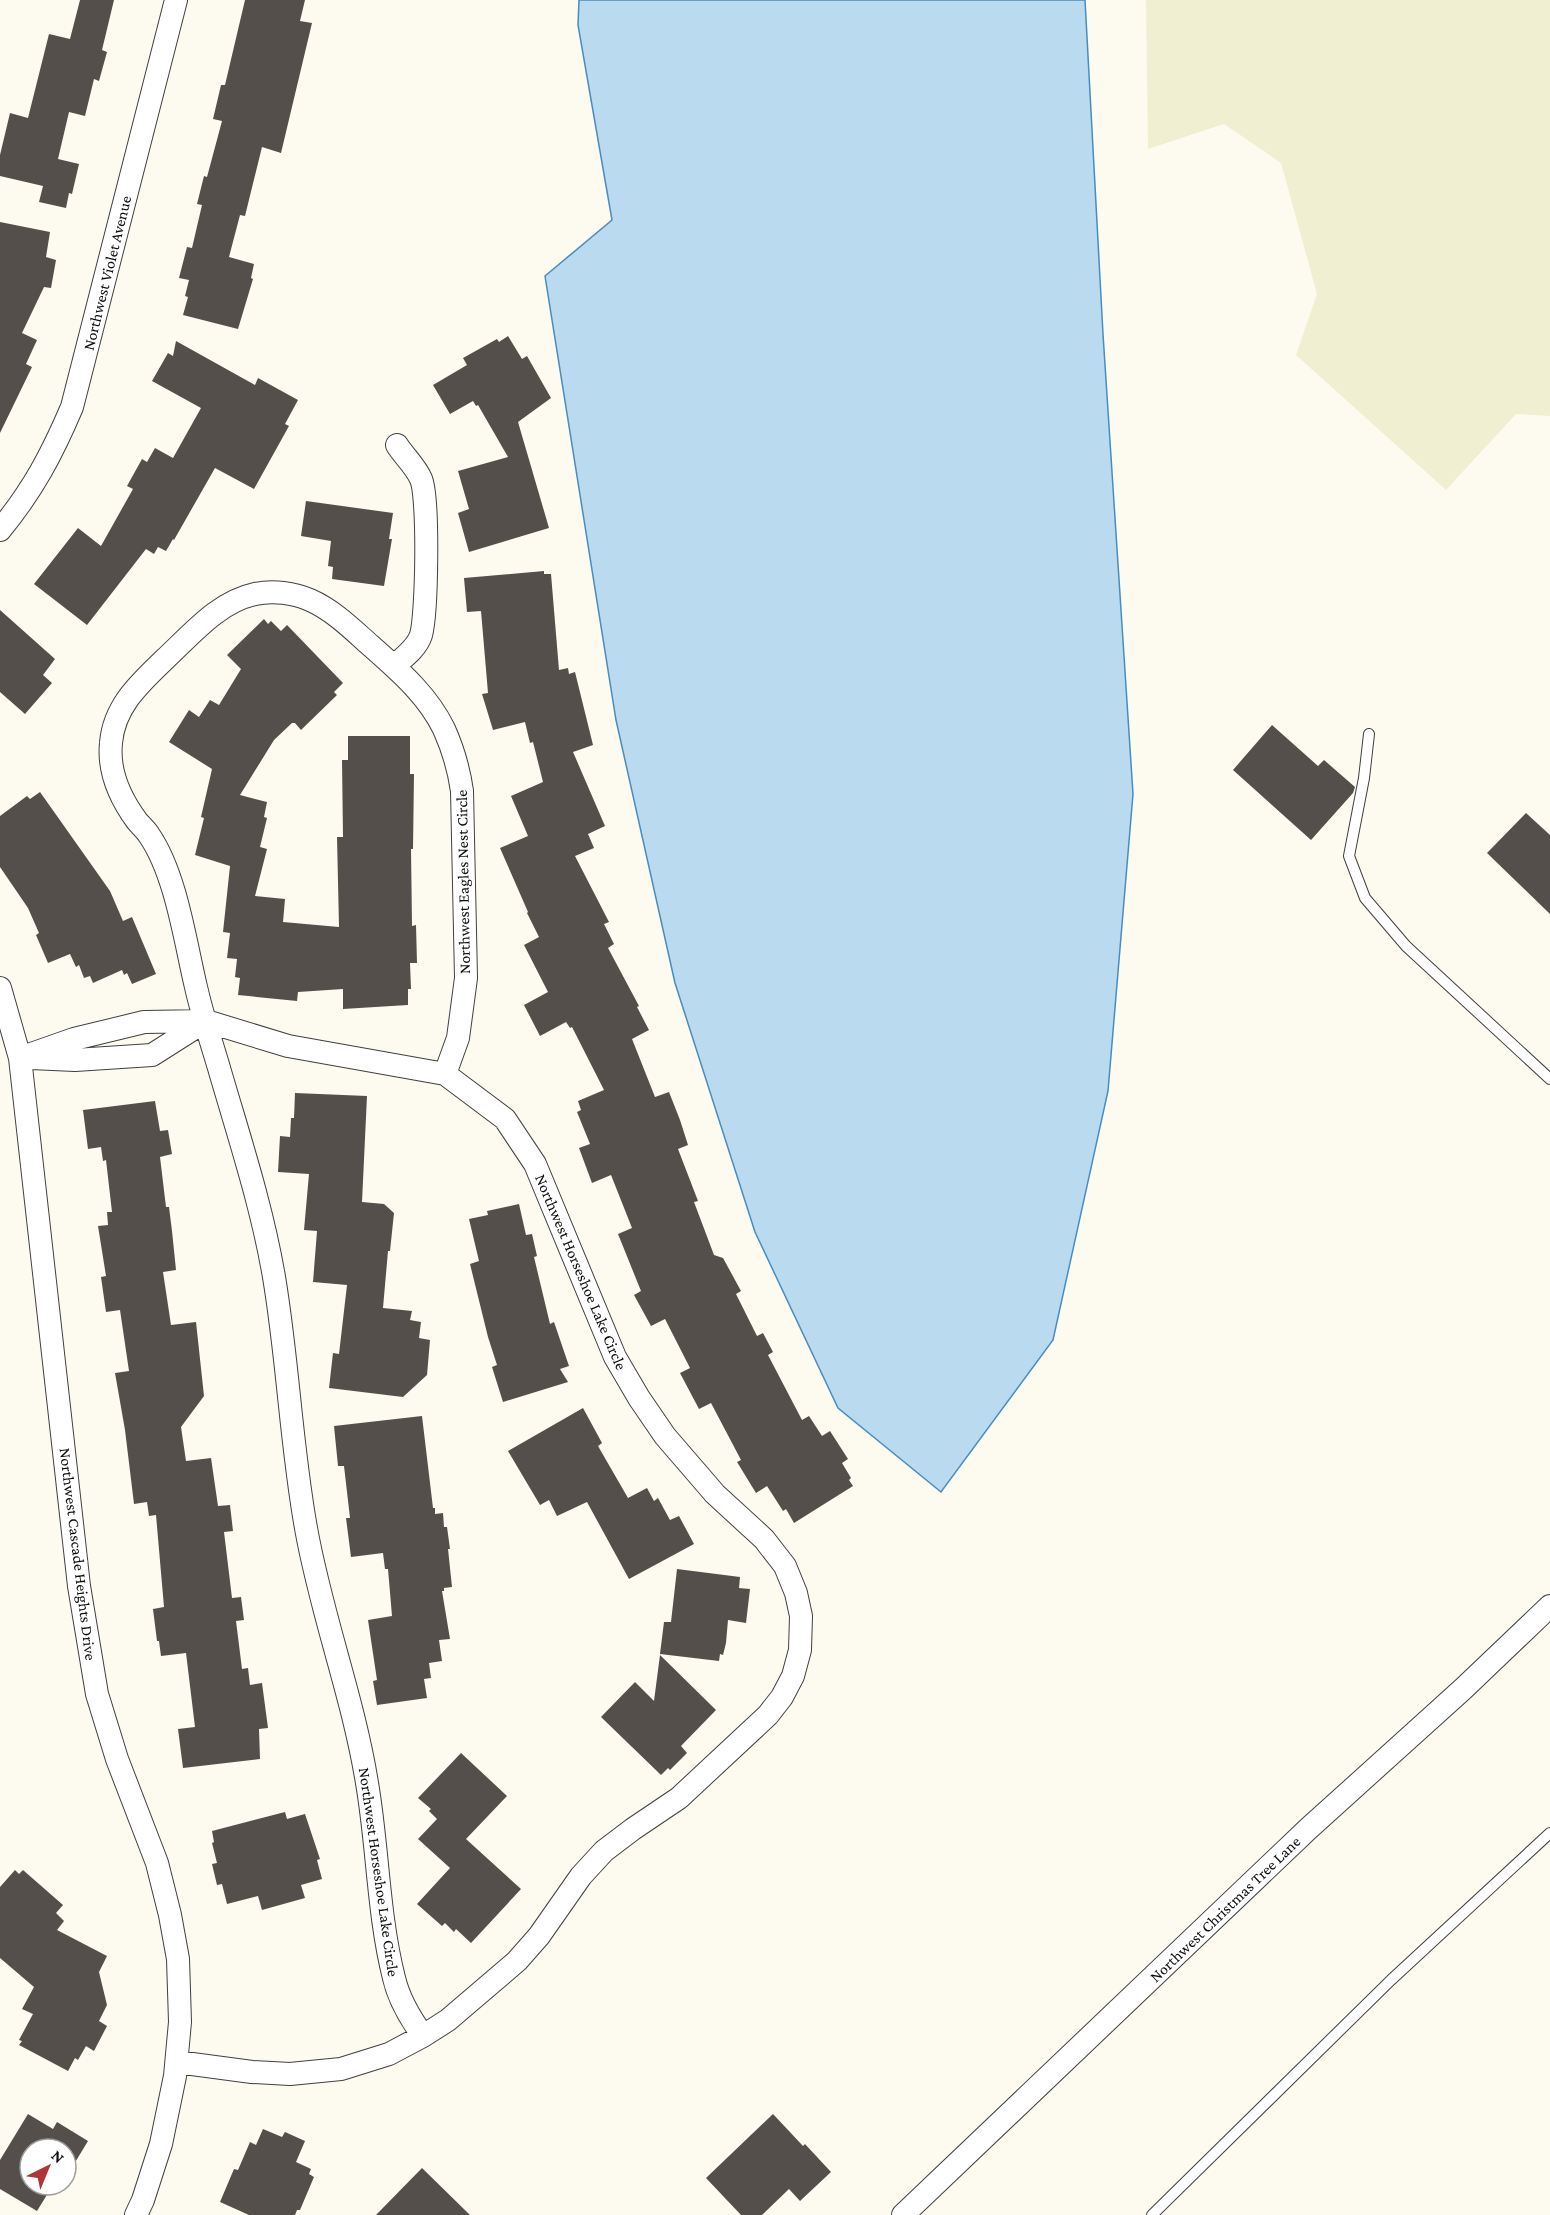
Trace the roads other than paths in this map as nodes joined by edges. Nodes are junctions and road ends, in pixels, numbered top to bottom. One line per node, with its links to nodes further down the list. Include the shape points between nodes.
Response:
1 (176, 0): 3 (street, Northwest Violet Avenue, via 72,407 51,456 23,503)
2 (397, 445): 4 (street, via 420,477 425,494 425,593 421,636)
3 (0, 530)
4 (394, 666): 7 (street, Northwest Eagles Nest Circle, via 327,609 289,593 260,593 240,598 212,614 126,700 114,726 111,766 116,785 165,864); 9 (street, Northwest Eagles Nest Circle, via 426,700 443,727 458,764 462,791 466,978 458,1038)
5 (1369, 734): 10 (lane, via 1349,856 1365,898 1406,946)
6 (0, 988): 8 (street, Northwest Cascade Heights Drive)
7 (206, 1021): 8 (street, via 144,1022 74,1039); 8 (street, via 152,1055 75,1060); 9 (street, Northwest Horseshoe Lake Circle, via 288,1046); 13 (street, Northwest Horseshoe Lake Circle, via 267,1240 306,1529 352,1707 367,1784 394,1980 406,2011)
8 (20, 1058): 14 (street, Northwest Cascade Heights Drive, via 79,1586 97,1694 156,1863 170,1915 178,1959)
9 (445, 1074): 13 (street, Northwest Horseshoe Lake Circle, via 505,1119 535,1164 611,1348 639,1398 665,1436 715,1494 764,1539 785,1566 801,1616 800,1650 793,1676 768,1715 679,1798 604,1851 580,1875 517,1961 448,2020)
10 (1550, 1079)
11 (1550, 1606): 16 (street, Northwest Christmas Tree Lane, via 1308,1829)
12 (1550, 1833): 17 (lane, via 1391,1980)
13 (423, 2036): 14 (street, via 389,2054 341,2069 290,2074)
14 (177, 2062): 15 (street, Northwest Cascade Heights Drive, via 161,2144)
15 (136, 2215)
16 (903, 2215)
17 (1152, 2215)

